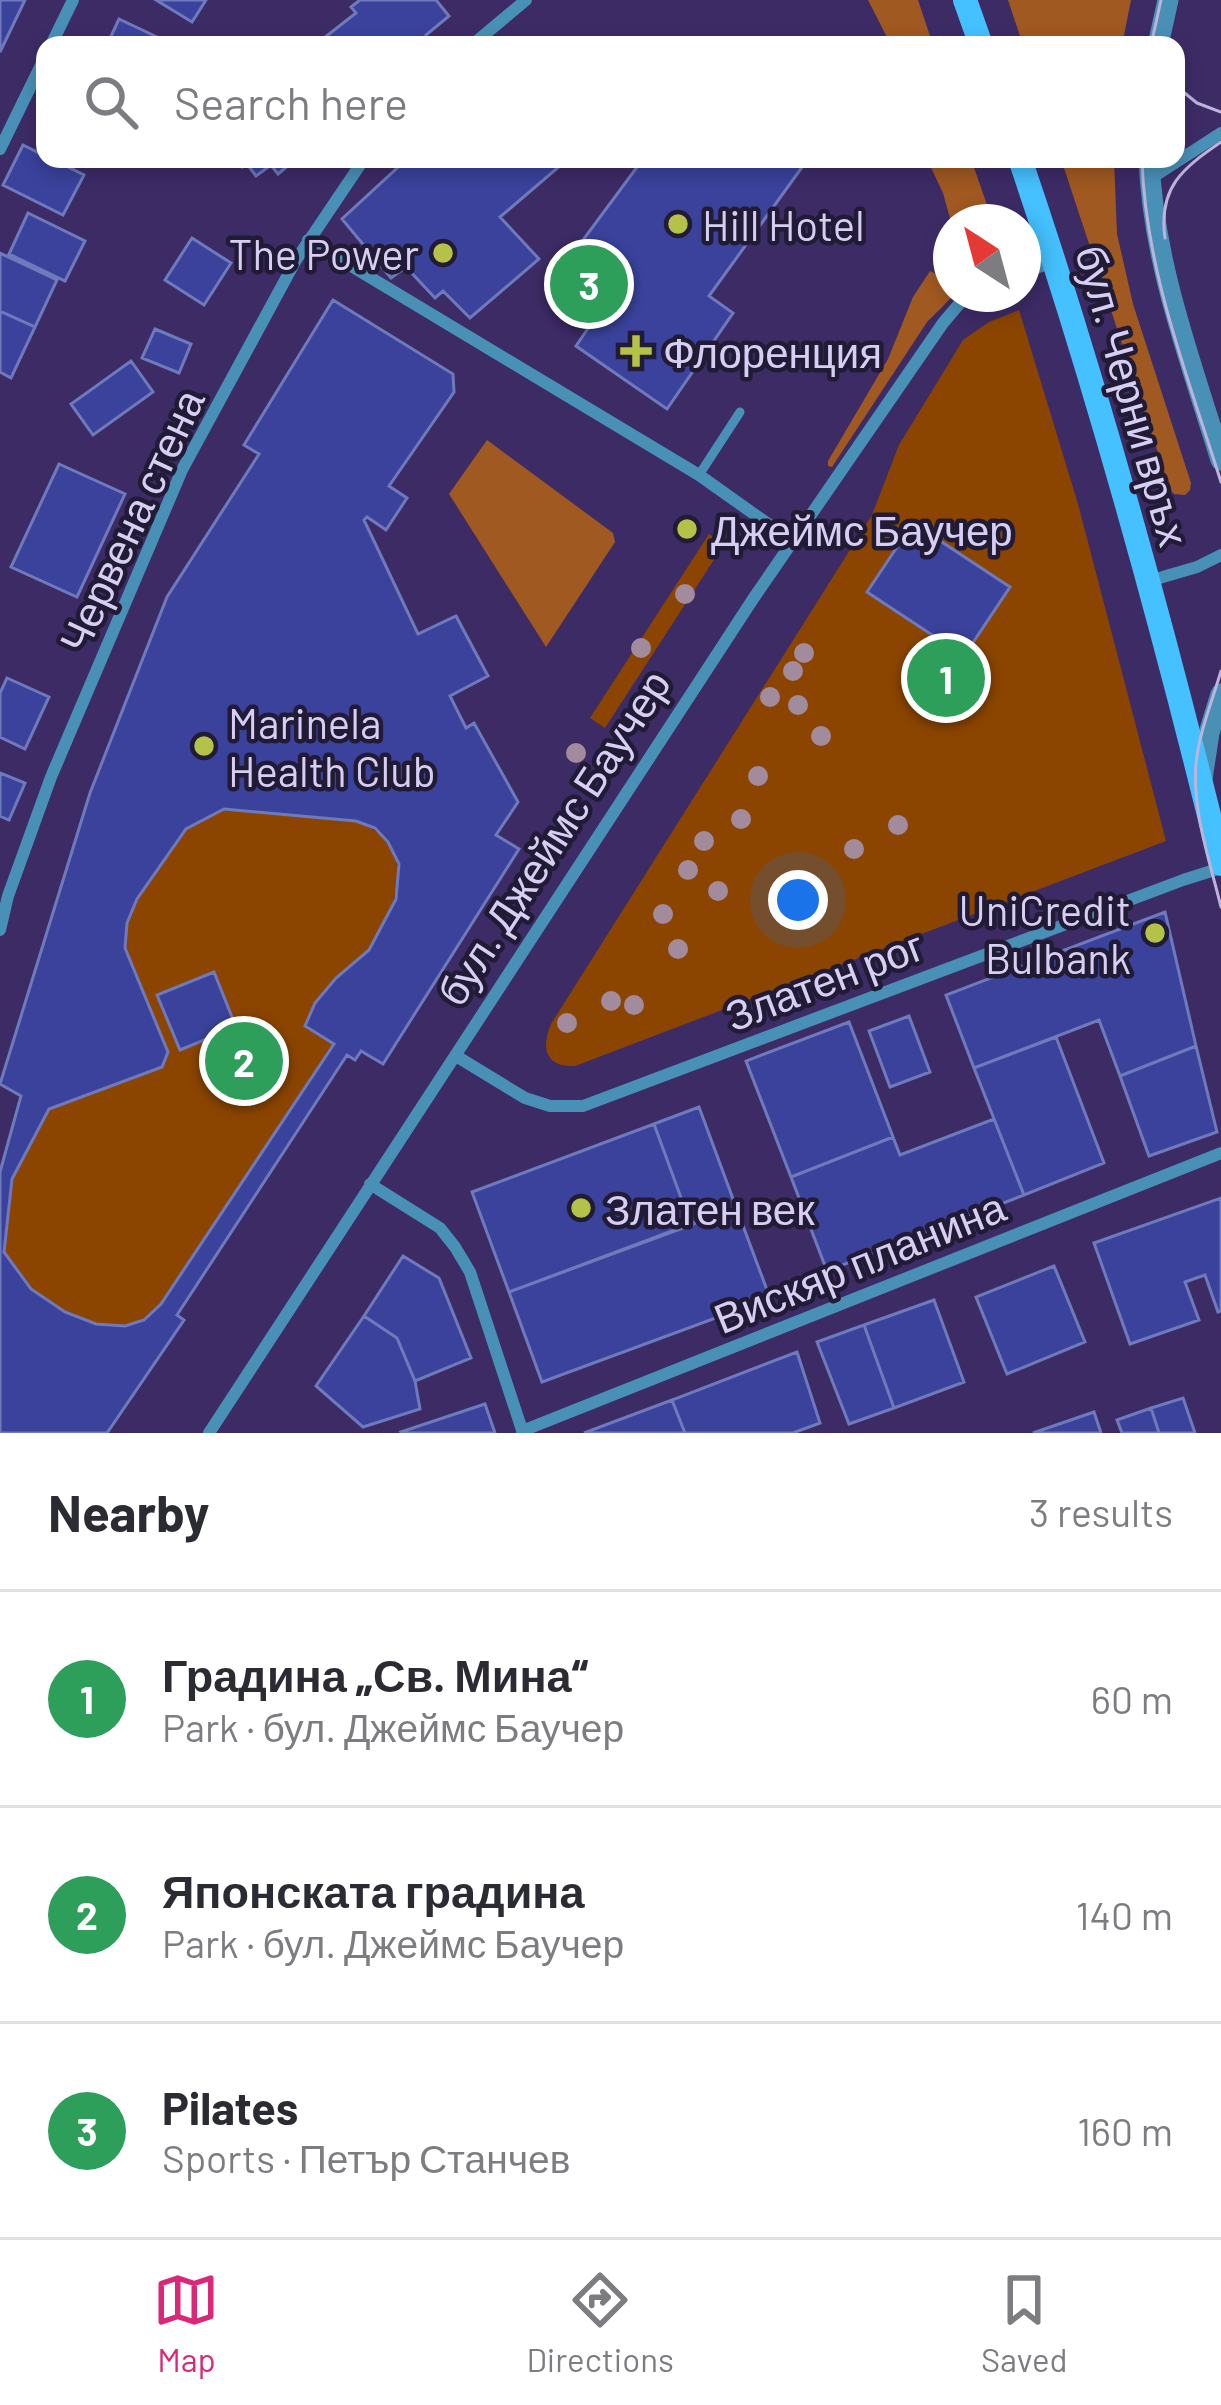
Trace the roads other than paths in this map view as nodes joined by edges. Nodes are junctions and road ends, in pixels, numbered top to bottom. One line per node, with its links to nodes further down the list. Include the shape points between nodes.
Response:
1 (73, 0): 5 (street)
2 (526, 0): 6 (street)
3 (965, 0): 7 (main road)
4 (1168, 0): 8 (street)
5 (55, 36)
6 (483, 36)
7 (978, 36)
8 (1160, 36)
9 (36, 75): 11 (street)
10 (1221, 133): 12 (street)
11 (0, 149)
12 (1185, 151)
13 (358, 168): 16 (street, Червена стена)
14 (1023, 168): 17 (main road, бул. Черни връх)
15 (1149, 169): 21 (street, via 1164,269)
16 (308, 240): 22 (street); 29 (street, Червена стена, via 182,470 51,777)
17 (1055, 262): 18 (street); 25 (main road, бул. Черни връх)
18 (1041, 266)
19 (951, 312): 23 (street, бул. Джеймс Баучер)
20 (740, 412): 22 (lane)
21 (1221, 460)
22 (699, 475): 23 (street)
23 (792, 541): 30 (street, бул. Джеймс Баучер)
24 (1221, 555): 25 (street)
25 (1148, 581): 27 (main road, бул. Черни връх)
26 (1221, 694): 27 (street)
27 (1202, 786): 28 (main road, бул. Черни връх)
28 (1221, 866): 30 (street, Златен рог, via 583,1106 525,1098)
29 (0, 930)
30 (456, 1056): 32 (street, бул. Джеймс Баучер)
31 (1221, 1153): 33 (street, Вискяр планина)
32 (370, 1184): 33 (street, via 440,1228 455,1247); 34 (street, бул. Джеймс Баучер)
33 (522, 1432)
34 (209, 1433)

